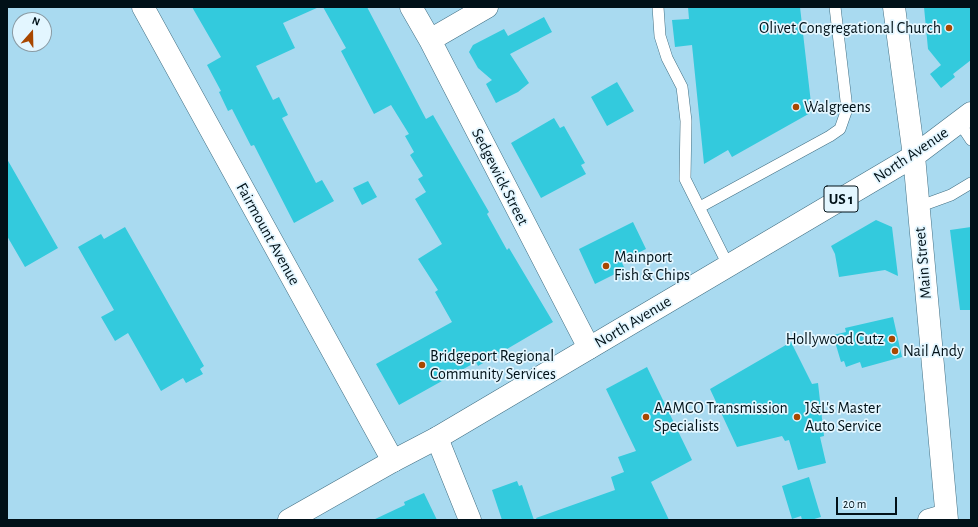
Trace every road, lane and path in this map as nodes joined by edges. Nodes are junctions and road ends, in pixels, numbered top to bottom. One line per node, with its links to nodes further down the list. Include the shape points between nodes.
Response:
1 (143, 7): 17 (main road, Fairmount Avenue)
2 (411, 7): 7 (main road, Sedgewick Street)
3 (487, 7): 7 (main road)
4 (658, 7): 12 (lane, via 660,36 667,58 682,87 686,121 685,179)
5 (835, 7): 12 (lane, via 847,109 840,129)
6 (894, 7): 10 (main road, Main Street)
7 (430, 40): 15 (main road, Sedgewick Street)
8 (965, 117): 9 (lane); 10 (main road, North Avenue / US 1)
9 (971, 140)
10 (914, 156): 13 (main road, Main Street); 14 (main road, North Avenue / US 1)
11 (971, 183): 13 (lane, via 951,195)
12 (700, 207): 14 (lane)
13 (918, 207): 18 (main road, Main Street)
14 (728, 265): 15 (main road, North Avenue / US 1)
15 (588, 348): 16 (main road, North Avenue / US 1)
16 (437, 438): 17 (main road, North Avenue / US 1); 20 (main road)
17 (393, 461): 19 (main road, North Avenue / US 1)
18 (941, 518)
19 (289, 520)
20 (470, 520)

